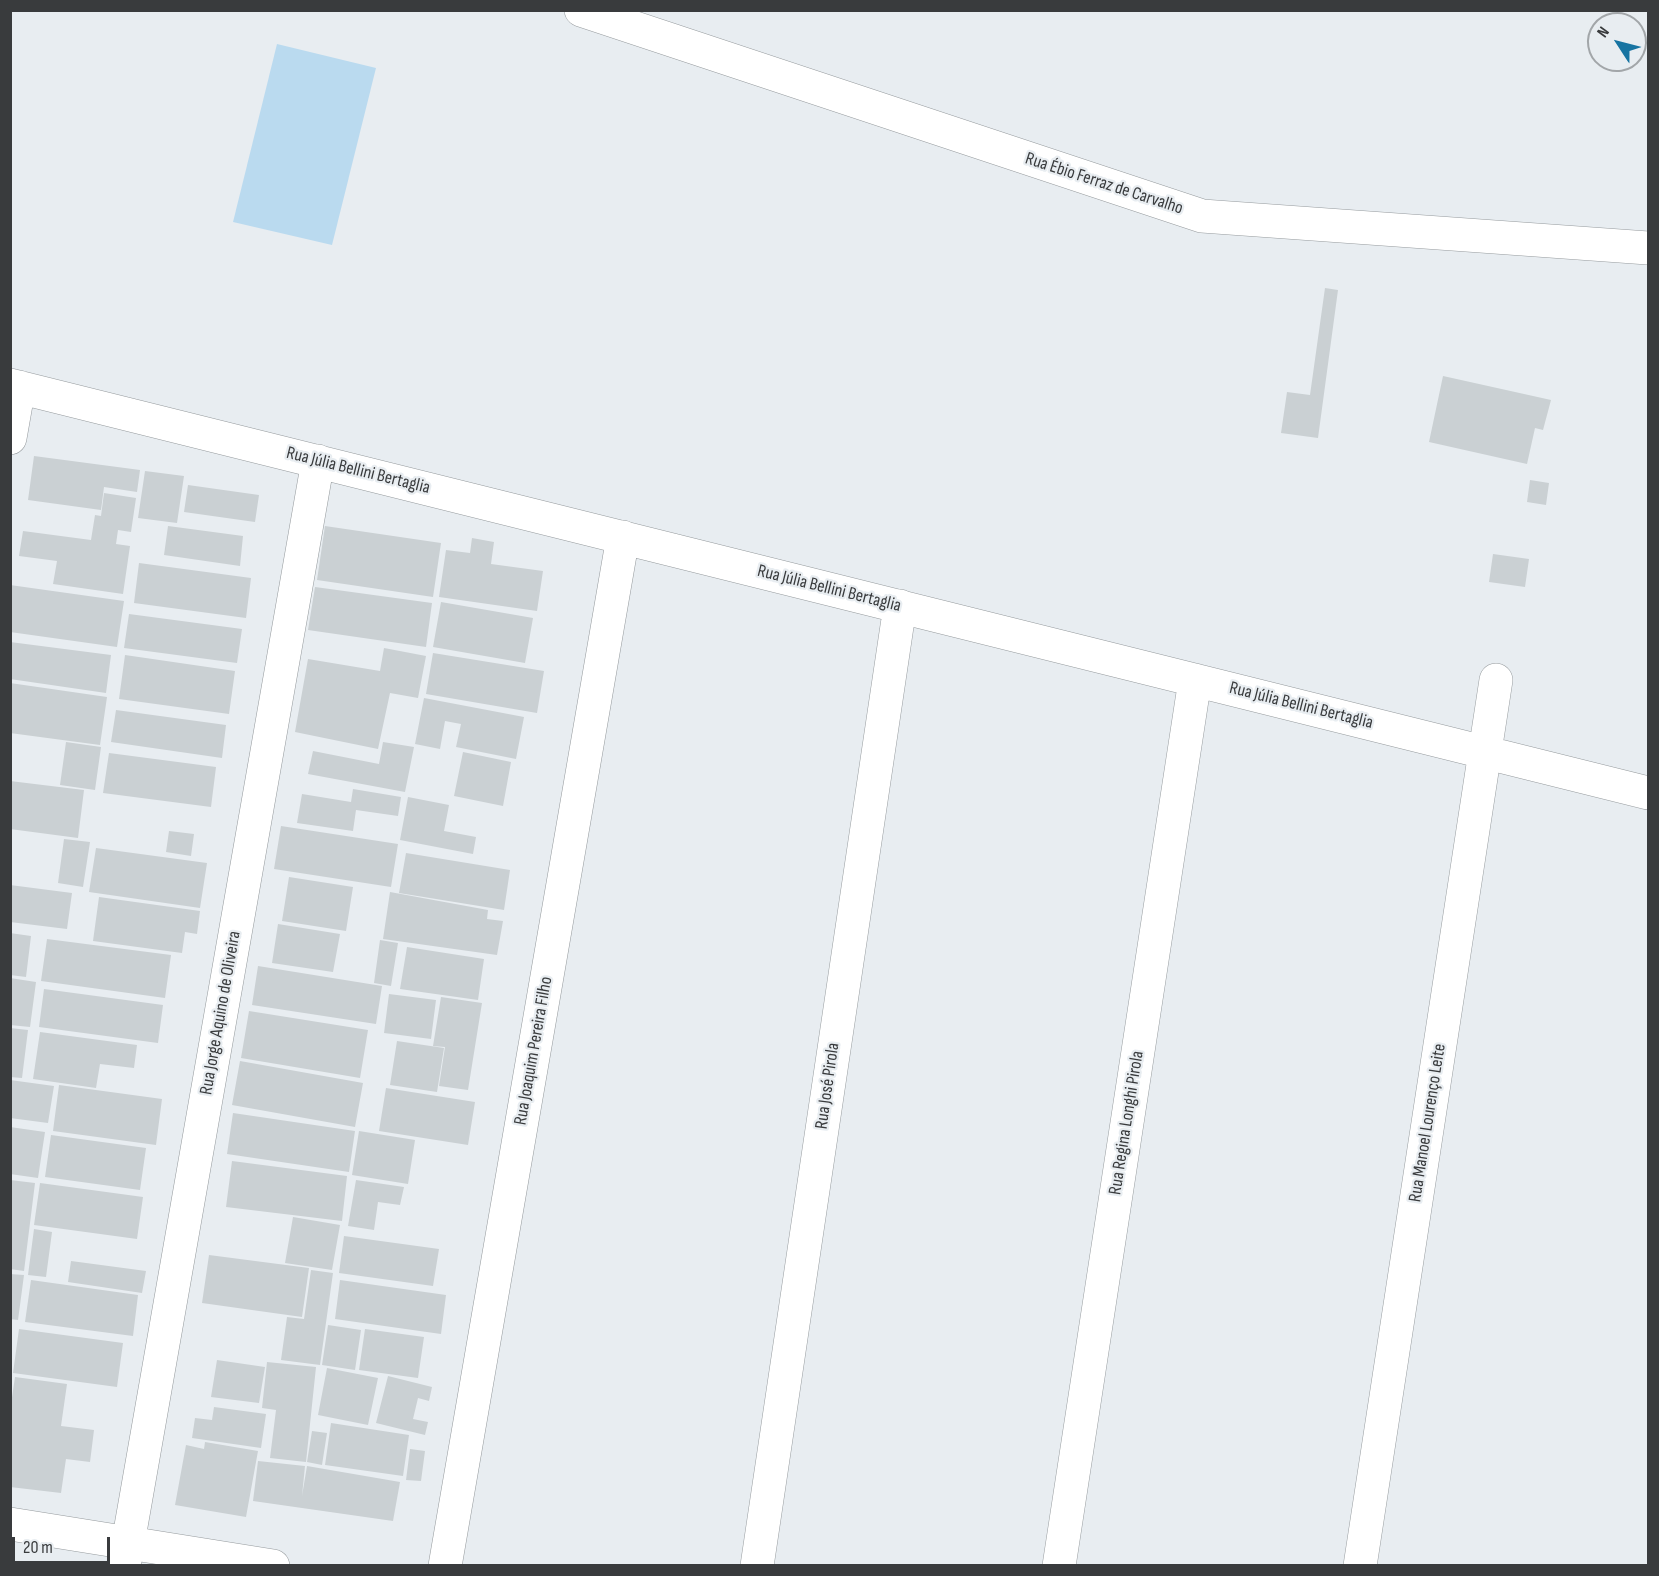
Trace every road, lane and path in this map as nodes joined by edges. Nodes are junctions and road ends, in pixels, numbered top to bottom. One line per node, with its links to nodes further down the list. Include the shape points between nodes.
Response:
1 (581, 10): 2 (street, Rua Ébio Ferraz de Carvalho, via 1202,216)
2 (1648, 248)
3 (15, 386): 4 (street); 5 (street, Rua Júlia Bellini Bertaglia)
4 (10, 438)
5 (318, 461): 6 (street, Rua Júlia Bellini Bertaglia); 13 (street, Rua Jorge Aquino de Oliveira)
6 (623, 537): 7 (street, Rua Júlia Bellini Bertaglia); 15 (street, Rua Joaquim Pereira Filho)
7 (900, 606): 8 (street, Rua Júlia Bellini Bertaglia); 16 (street, Rua José Pirola)
8 (1195, 680): 10 (street, Rua Júlia Bellini Bertaglia); 17 (street, Rua Regina Longhi Pirola)
9 (1496, 680): 10 (street, Rua Manoel Lourenço Leite)
10 (1484, 752): 11 (street, Rua Júlia Bellini Bertaglia); 18 (street, Rua Manoel Lourenço Leite)
11 (1648, 793)
12 (10, 1524): 13 (street)
13 (126, 1554): 14 (street)
14 (273, 1566)
15 (445, 1566)
16 (757, 1566)
17 (1059, 1566)
18 (1360, 1566)

